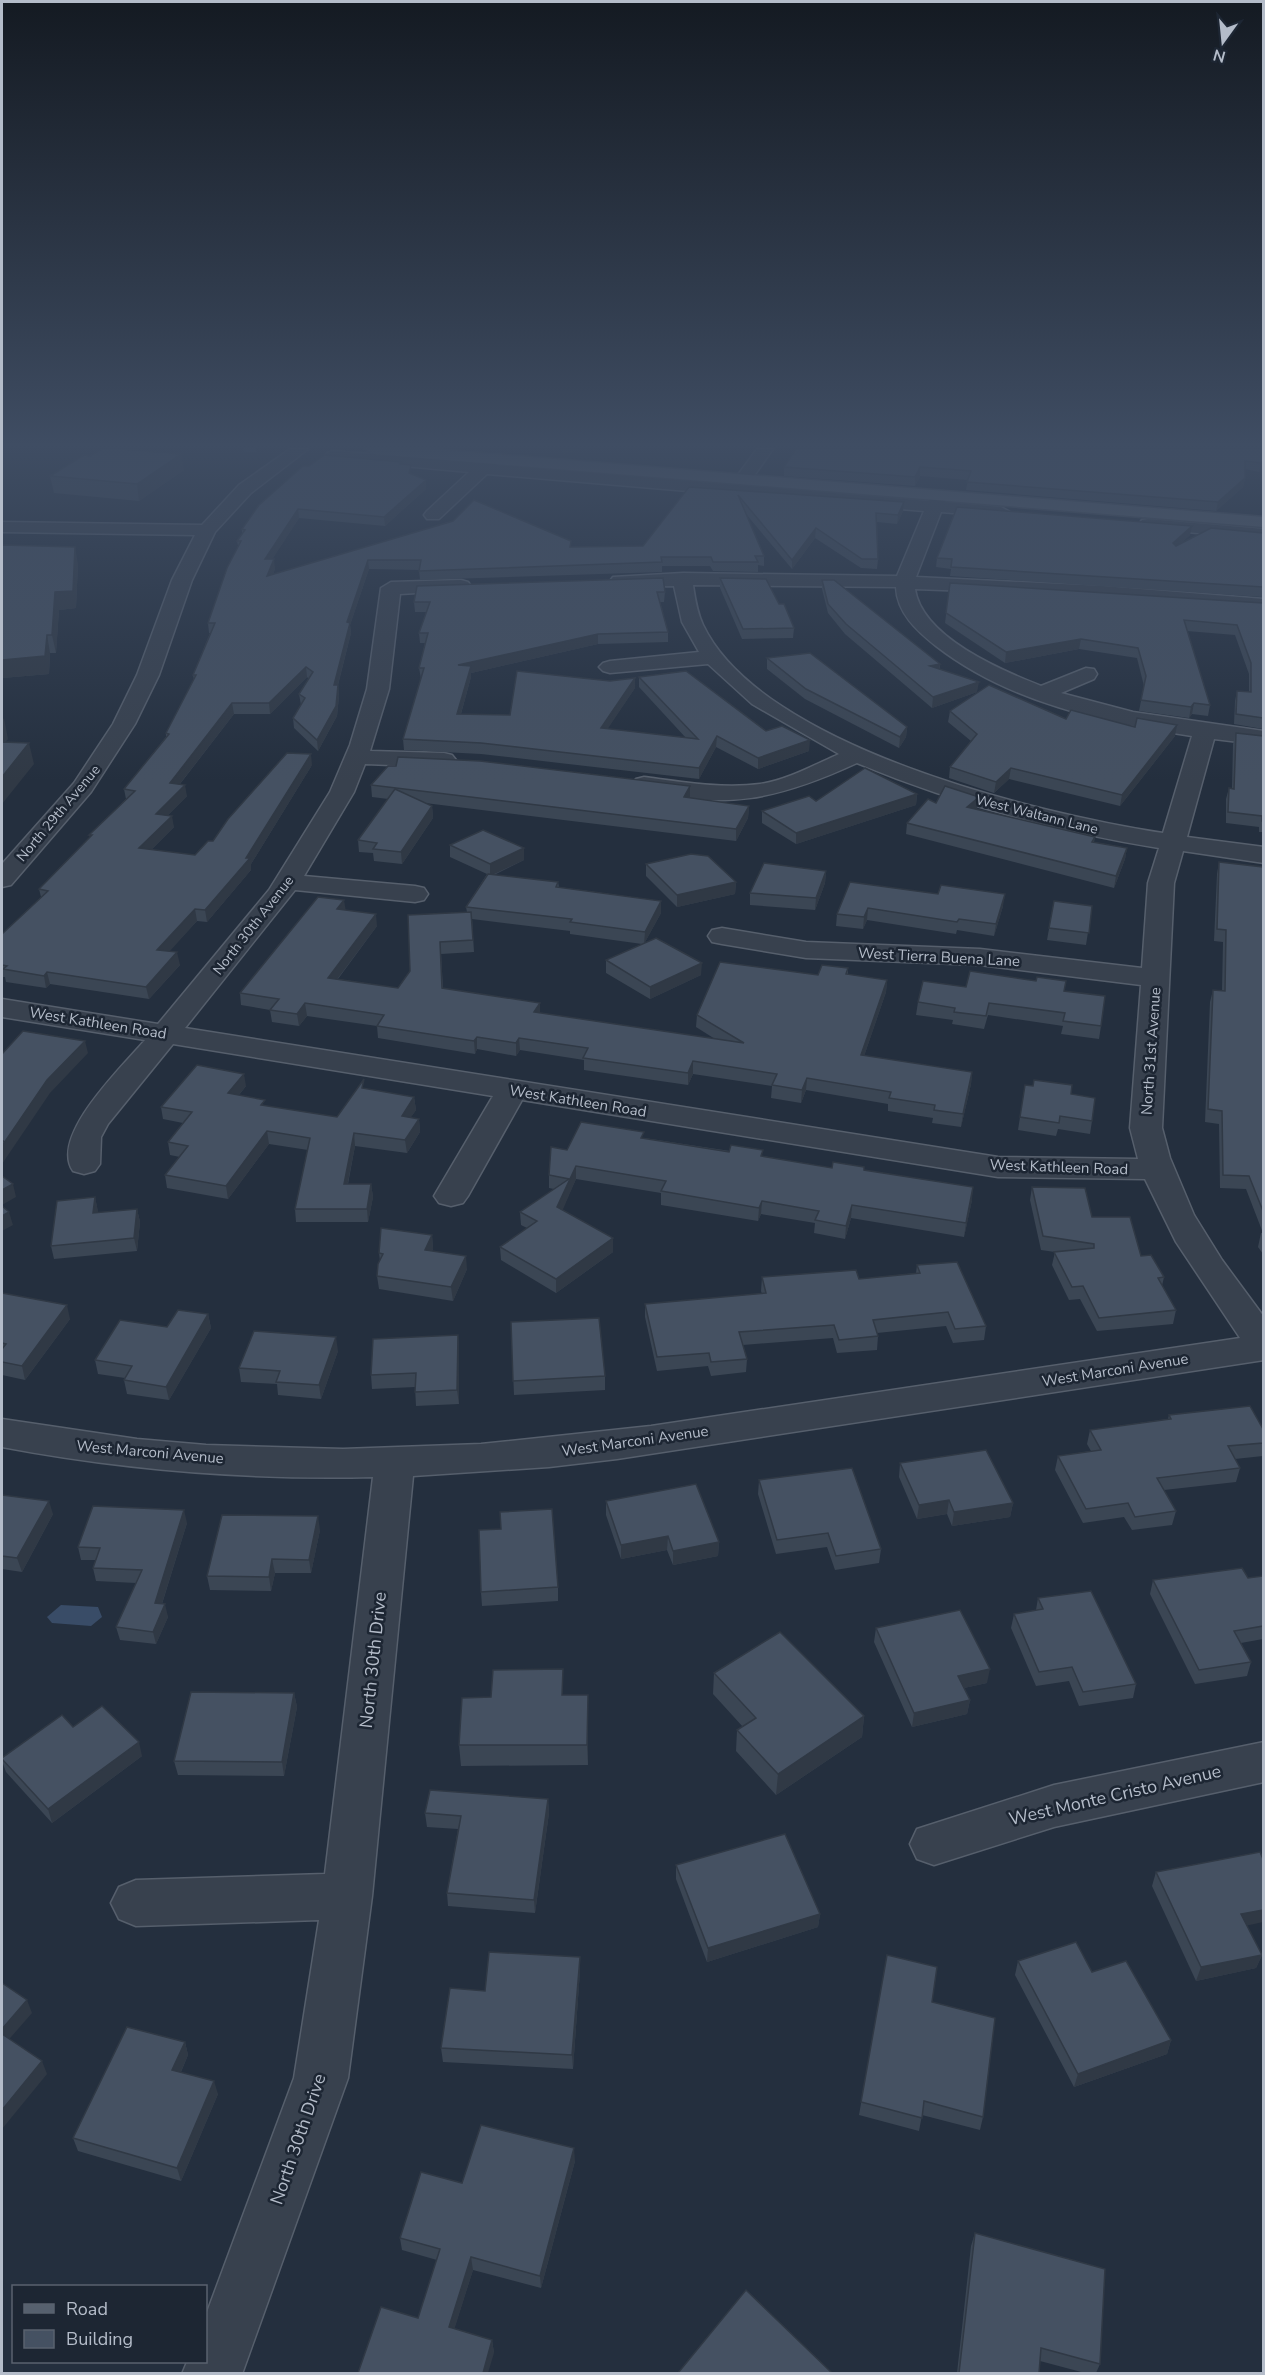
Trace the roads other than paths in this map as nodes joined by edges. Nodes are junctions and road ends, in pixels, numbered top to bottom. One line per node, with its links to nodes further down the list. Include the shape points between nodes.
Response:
1 (192, 560): 20 (street, North 29th Avenue, via 148,675 124,724 97,769)
2 (914, 560): 5 (street)
3 (683, 579): 4 (street); 5 (street); 8 (street, via 692,625)
4 (603, 582)
5 (906, 582): 7 (street, via 1040,587); 11 (street, via 905,591 917,618 943,643 997,676)
6 (477, 586): 15 (street, North 30th Avenue, via 391,588 378,689)
7 (1263, 605)
8 (714, 657): 9 (street); 14 (street, via 762,704)
9 (610, 667)
10 (1086, 674): 11 (street)
11 (1044, 693): 12 (street, via 1101,711)
12 (1205, 731): 13 (street); 18 (street, North 31st Avenue)
13 (1263, 738)
14 (857, 754): 17 (street, via 807,777 761,791 728,792); 18 (street, West Waltann Lane, via 933,784 1023,812)
15 (357, 756): 16 (street); 21 (street, North 30th Avenue, via 342,792)
16 (470, 762)
17 (623, 781)
18 (1173, 842): 19 (street, West Waltann Lane); 24 (street, North 31st Avenue, via 1161,883)
19 (1263, 855)
20 (2, 879)
21 (288, 882): 22 (street); 26 (street, North 30th Avenue)
22 (415, 894)
23 (722, 936): 24 (street, West Tierra Buena Lane, via 806,950 991,958)
24 (1157, 978): 29 (street, North 31st Avenue, via 1146,1128)
25 (2, 1008): 26 (street, West Kathleen Road)
26 (166, 1033): 27 (street, West Kathleen Road); 28 (street, North 30th Avenue, via 94,1120 85,1137)
27 (512, 1090): 29 (street, West Kathleen Road, via 998,1167); 30 (street)
28 (84, 1164)
29 (1156, 1169): 31 (street, North 31st Avenue, via 1176,1215)
30 (451, 1196)
31 (1263, 1346): 33 (street, West Marconi Avenue, via 635,1443 549,1453)
32 (2, 1433): 33 (street, West Marconi Avenue, via 165,1455 284,1463)
33 (395, 1461): 36 (street, North 30th Drive)
34 (1263, 1762): 35 (street, West Monte Cristo Avenue, via 1054,1806)
35 (934, 1844)
36 (347, 1896): 37 (street); 38 (street, North 30th Drive, via 321,2078)
37 (136, 1903)
38 (212, 2373)

